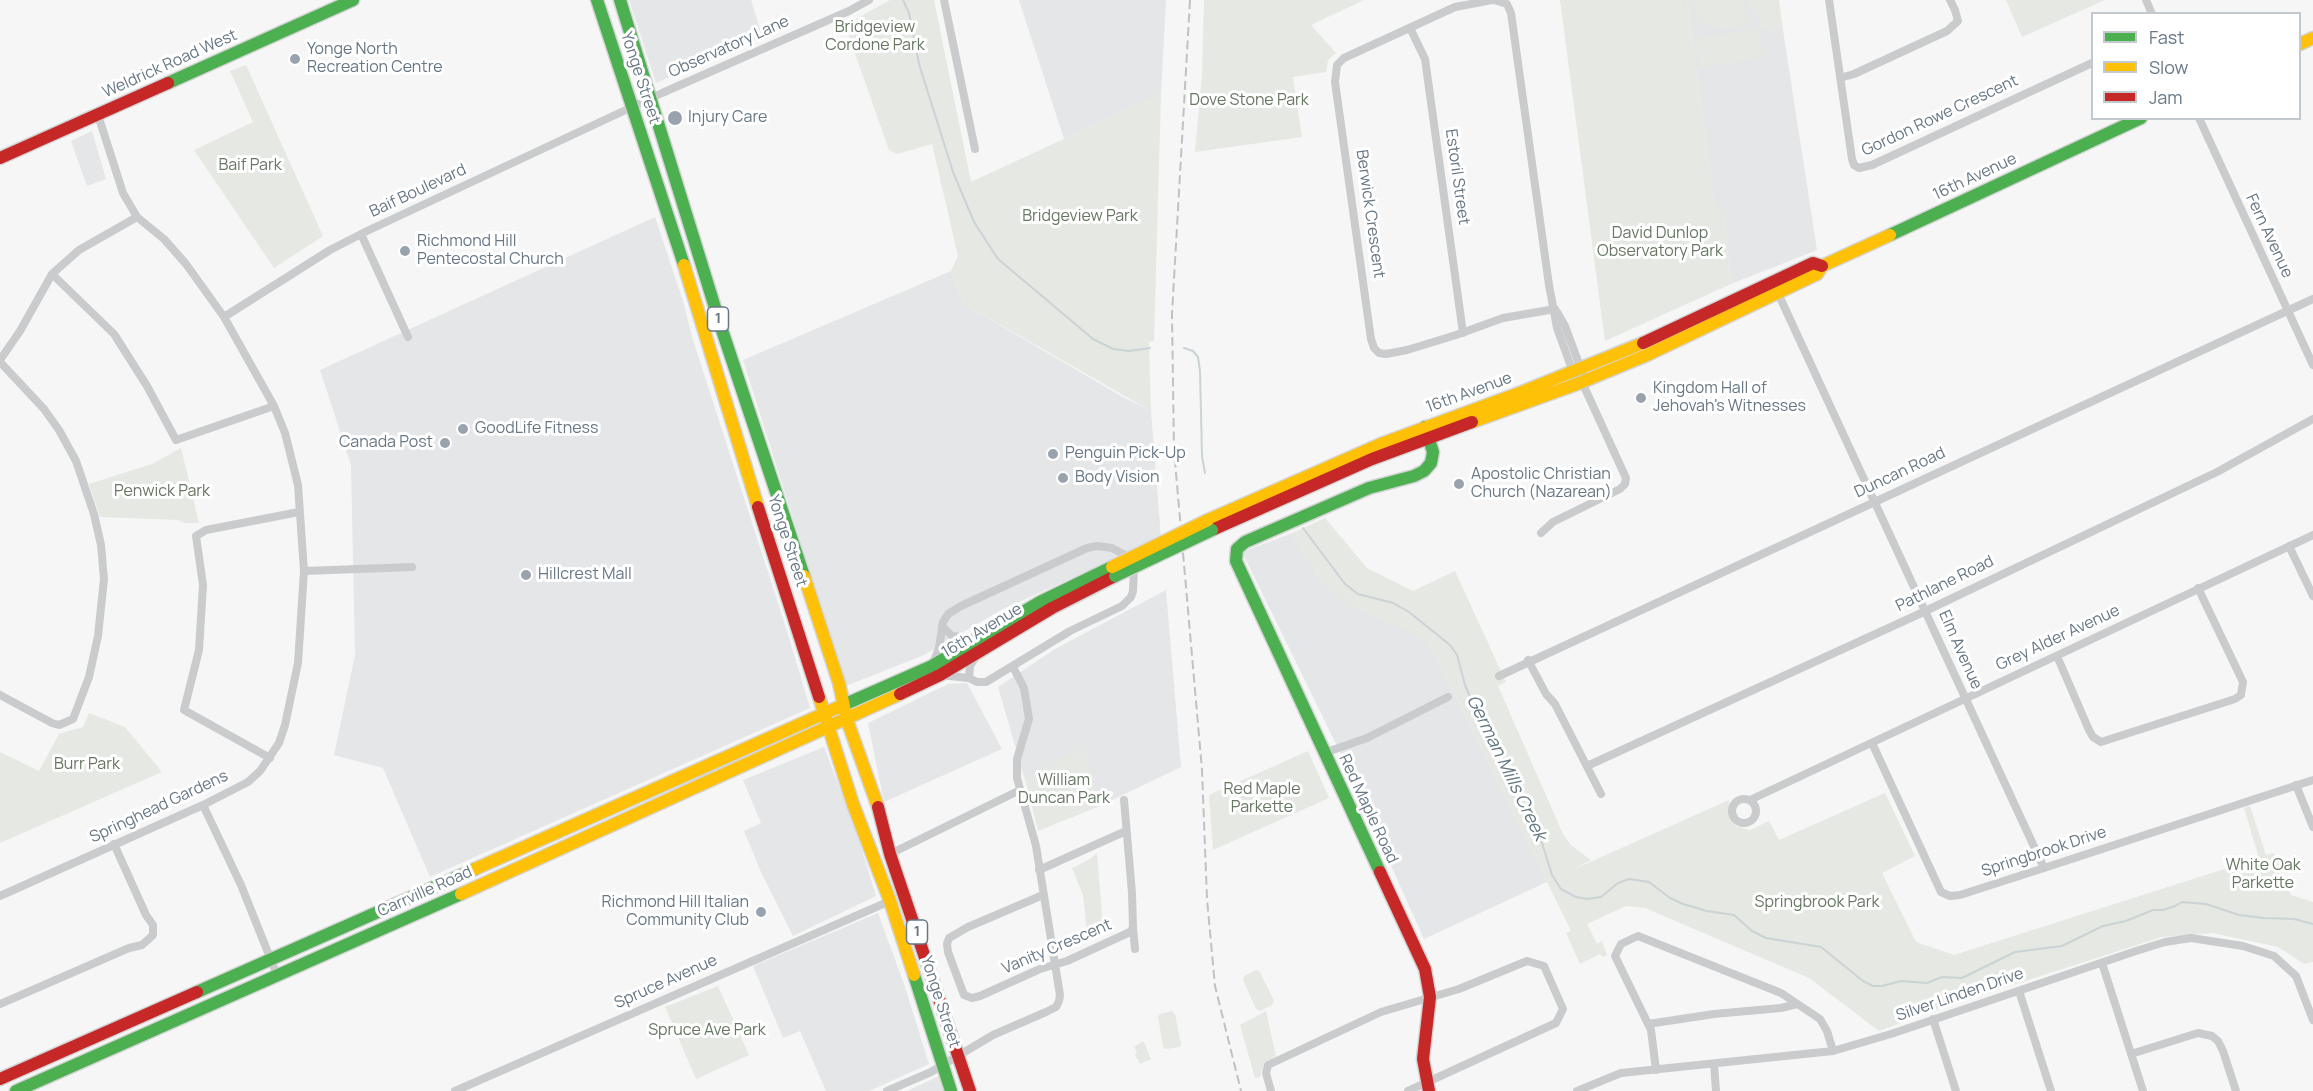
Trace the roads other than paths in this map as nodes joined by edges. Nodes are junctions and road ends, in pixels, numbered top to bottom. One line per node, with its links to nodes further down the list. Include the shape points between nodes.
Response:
1 (353, 0): 15 (main road, Weldrick Road West)
2 (597, 0): 14 (main road, Yonge Street / 1)
3 (620, 0): 13 (main road, Yonge Street / 1)
4 (869, 0): 13 (street, Observatory Lane)
5 (944, 0): 18 (street)
6 (1493, 0): 10 (street, Berwick Crescent, via 1455,7); 25 (street, Berwick Crescent, via 1507,4 1512,13)
7 (1829, 0): 12 (street, Gordon Rowe Crescent)
8 (1940, 0): 9 (street)
9 (1947, 0): 12 (street, via 1958,21 1947,31)
10 (1410, 28): 28 (street, Estoril Street, via 1425,59); 28 (street, Berwick Crescent, via 1344,58 1335,72 1371,339 1378,353 1386,354)
11 (2091, 63): 12 (street, Gordon Rowe Crescent, via 1864,168 1854,165 1852,159)
12 (1840, 78)
13 (650, 98): 14 (street, Observatory Lane); 60 (main road, Yonge Street / 1, via 839,683)
14 (633, 106): 21 (street, Baif Boulevard); 61 (main road, Yonge Street / 1)
15 (98, 115): 19 (main road, Weldrick Road West); 20 (street, Springhead Gardens, via 123,193)
16 (2137, 120): 23 (main road, 16th Avenue, via 1822,266 1813,263)
17 (2200, 120): 26 (street, Fern Avenue)
18 (975, 149)
19 (0, 158)
20 (137, 217): 22 (street, via 79,250); 27 (street, Springhead Gardens, via 186,264)
21 (361, 234): 27 (street, Baif Boulevard); 29 (street)
22 (52, 274): 30 (street); 33 (street, via 114,334 176,440)
23 (1775, 287): 32 (main road, 16th Avenue, via 1647,355); 36 (street, Elm Avenue)
24 (2313, 299): 26 (street, Duncan Road)
25 (1555, 309): 28 (street, Berwick Crescent, via 1518,314); 32 (street, Berwick Crescent, via 1557,328)
26 (2287, 311): 31 (street, Fern Avenue); 36 (street, Duncan Road)
27 (224, 317): 33 (street, Springhead Gardens)
28 (1463, 333)
29 (408, 337)
30 (0, 361): 57 (street, via 44,409 75,461 94,514 104,579 92,667 73,720 52,723)
31 (2313, 365)
32 (1580, 378): 35 (main road, 16th Avenue); 38 (street, Berwick Crescent, via 1626,478 1625,484 1552,522)
33 (274, 406): 37 (street, Springhead Gardens, via 293,459)
34 (2313, 419): 47 (street, Pathlane Road, via 2217,472)
35 (1427, 433): 41 (main road, 16th Avenue, via 1433,452 1424,471 1347,496); 44 (main road, 16th Avenue, bridge, via 1367,450)
36 (1875, 502): 47 (street, Elm Avenue); 52 (street, Duncan Road)
37 (299, 512): 43 (street, Springhead Gardens); 66 (street, via 206,530 200,532 196,541 203,585 199,650 184,710)
38 (1541, 533)
39 (2313, 535): 40 (street, Grey Alder Avenue)
40 (2289, 546): 45 (street, Grey Alder Avenue); 46 (street)
41 (1237, 549): 65 (main road, Red Maple Road, via 1236,561)
42 (412, 567): 43 (street)
43 (304, 571): 66 (street, Springhead Gardens, via 298,663 285,725)
44 (1113, 571): 49 (main road, 16th Avenue, via 1040,602); 50 (main road, 16th Avenue)
45 (2198, 588): 51 (street, Grey Alder Avenue); 51 (street, via 2243,682 2241,695 2235,699 2101,742 2089,730)
46 (2313, 596)
47 (1926, 610): 59 (street, Elm Avenue); 68 (street, Pathlane Road)
48 (942, 626): 49 (street, 16th Avenue, via 952,636); 53 (street, 16th Avenue, via 948,614 961,606 1087,548 1105,546 1127,556 1134,578 1127,602 1070,631); 54 (street, 16th Avenue)
49 (978, 639): 54 (main road, 16th Avenue)
50 (978, 653): 54 (main road, 16th Avenue); 56 (street, via 970,666)
51 (2057, 656): 59 (street, Grey Alder Avenue)
52 (1528, 660): 55 (street, Duncan Road); 68 (street)
53 (1013, 667): 56 (street, 16th Avenue, via 986,682); 72 (street, via 1029,705 1028,725 1016,766)
54 (936, 671): 56 (street, 16th Avenue); 60 (main road, 16th Avenue); 62 (main road, 16th Avenue)
55 (1500, 676)
56 (969, 678)
57 (0, 695)
58 (1448, 697): 65 (street, via 1367,738)
59 (1965, 698): 64 (street, Grey Alder Avenue); 83 (street, Elm Avenue)
60 (843, 706): 61 (main road, 16th Avenue); 62 (main road, Yonge Street / 1)
61 (824, 713): 63 (main road, Yonge Street / 1); 67 (main road, Carrville Road)
62 (847, 720): 63 (main road, Carrville Road); 82 (main road, Yonge Street / 1, via 875,797)
63 (828, 727): 69 (main road, Carrville Road); 87 (main road, Yonge Street / 1)
64 (1872, 743): 76 (street, Grey Alder Avenue); 83 (street, Springbrook Drive, via 1944,895 1960,895)
65 (1324, 753): 95 (main road, Red Maple Road, via 1416,947)
66 (270, 758): 77 (street, Springhead Gardens, via 248,782)
67 (722, 759): 69 (main road); 73 (main road, Carrville Road)
68 (1587, 766): 74 (street)
69 (729, 772): 78 (main road, Carrville Road)
70 (2313, 780): 71 (street, Springbrook Drive)
71 (2295, 785): 79 (street); 83 (street, Springbrook Drive)
72 (1020, 790): 82 (street); 84 (street)
73 (645, 794): 78 (main road); 90 (main road, Carrville Road)
74 (1601, 794)
75 (1124, 800): 80 (street, Vanity Crescent)
76 (1750, 800)
77 (203, 805): 81 (street, Springhead Gardens); 90 (street)
78 (651, 807): 93 (main road, Carrville Road)
79 (2313, 827)
80 (1126, 831): 84 (street); 88 (street, Vanity Crescent)
81 (114, 844): 86 (street, Springhead Gardens); 96 (street, via 153,925 153,935 142,945)
82 (890, 854): 102 (main road, Yonge Street / 1)
83 (2044, 868)
84 (1039, 870): 85 (street)
85 (1043, 895): 92 (street); 92 (street, Vanity Crescent, via 955,934 949,938 948,952 959,987 968,997 980,996)
86 (0, 896)
87 (890, 901): 106 (main road, Yonge Street / 1); 112 (street, Spruce Avenue)
88 (1133, 928): 89 (street); 92 (street, Vanity Crescent, via 1110,942)
89 (1135, 949)
90 (271, 959): 93 (street); 104 (main road, Carrville Road)
91 (2102, 963): 94 (street, Silver Linden Drive); 99 (street, Silver Linden Drive, via 2165,942 2191,938 2243,946 2274,956 2290,969); 103 (street)
92 (1055, 964): 102 (street, via 1060,995 1056,1007)
93 (277, 975): 109 (main road, Carrville Road)
94 (2019, 991): 98 (street, Silver Linden Drive); 121 (street)
95 (1430, 998): 110 (main road, Red Maple Road, via 1423,1044); 110 (street, via 1527,961 1544,966 1563,1009 1557,1023); 116 (street, via 1381,1012 1268,1065)
96 (0, 1004)
97 (1797, 1004): 100 (street); 100 (street, via 1776,991 1638,936 1621,944 1615,956); 101 (street, via 1820,1019)
98 (1933, 1019): 101 (street, Silver Linden Drive); 120 (street)
99 (2313, 1020)
100 (1648, 1024): 107 (street)
101 (1833, 1051): 105 (street, Silver Linden Drive)
102 (960, 1054): 106 (street); 115 (main road, Yonge Street / 1)
103 (2132, 1054): 122 (street); 123 (street, via 2198,1033 2212,1036 2218,1041)
104 (35, 1064): 108 (main road, Carrville Road); 109 (main road)
105 (1714, 1064): 107 (street, Silver Linden Drive); 119 (street)
106 (943, 1065): 113 (street); 114 (main road, Yonge Street / 1)
107 (1656, 1070): 118 (street, Silver Linden Drive, via 1621,1073)
108 (0, 1079)
109 (43, 1079): 111 (main road, Carrville Road)
110 (1428, 1086): 117 (street)
111 (16, 1091)
112 (455, 1091)
113 (887, 1091)
114 (951, 1091)
115 (970, 1091)
116 (1271, 1091)
117 (1408, 1091)
118 (1577, 1091)
119 (1716, 1091)
120 (1956, 1091)
121 (2051, 1091)
122 (2143, 1091)
123 (2236, 1091)

